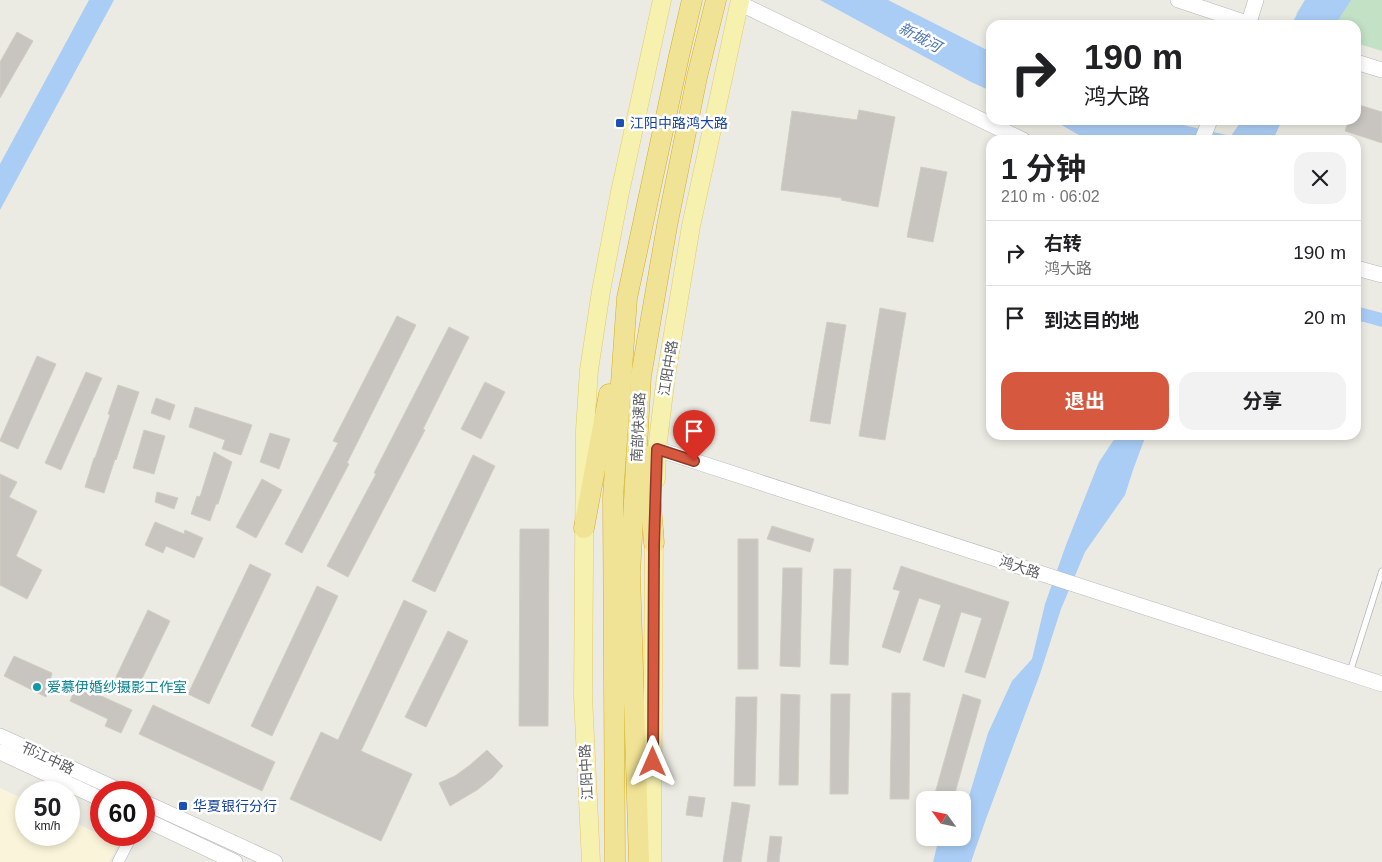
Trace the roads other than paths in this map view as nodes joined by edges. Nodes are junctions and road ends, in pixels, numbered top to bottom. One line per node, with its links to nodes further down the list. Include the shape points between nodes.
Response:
1 (662, 0): 19 (main road, 江阳中路, via 620,192 589,370)
2 (692, 0): 16 (highway, 南部快速路)
3 (716, 0): 17 (highway, 南部快速路, via 667,226)
4 (1178, 0): 7 (street)
5 (1256, 0): 8 (street)
6 (739, 2): 11 (street); 18 (main road, 江阳中路, via 692,226)
7 (1238, 20)
8 (1251, 20)
9 (1361, 64): 10 (street)
10 (1382, 70)
11 (986, 122)
12 (993, 125): 13 (street)
13 (1014, 135)
14 (1361, 269): 15 (street)
15 (1382, 275)
16 (627, 298): 19 (highway); 35 (highway, 南部快速路, via 613,497)
17 (641, 376): 20 (highway); 36 (highway, 南部快速路, via 630,573)
18 (657, 449): 20 (main road, 江阳中路); 22 (street, 鸿大路)
19 (584, 528): 34 (main road, 江阳中路, via 583,696)
20 (654, 544): 37 (main road, 江阳中路)
21 (1382, 571): 22 (lane)
22 (1350, 673): 23 (street, 鸿大路)
23 (1382, 684)
24 (0, 736): 26 (street, 邗江中路)
25 (0, 752): 27 (street, 邗江中路)
26 (99, 781)
27 (90, 795)
28 (155, 807): 33 (street)
29 (155, 824): 32 (street)
30 (126, 846): 31 (street)
31 (118, 862)
32 (235, 862)
33 (275, 862)
34 (590, 862)
35 (615, 862)
36 (639, 862)
37 (652, 862)

